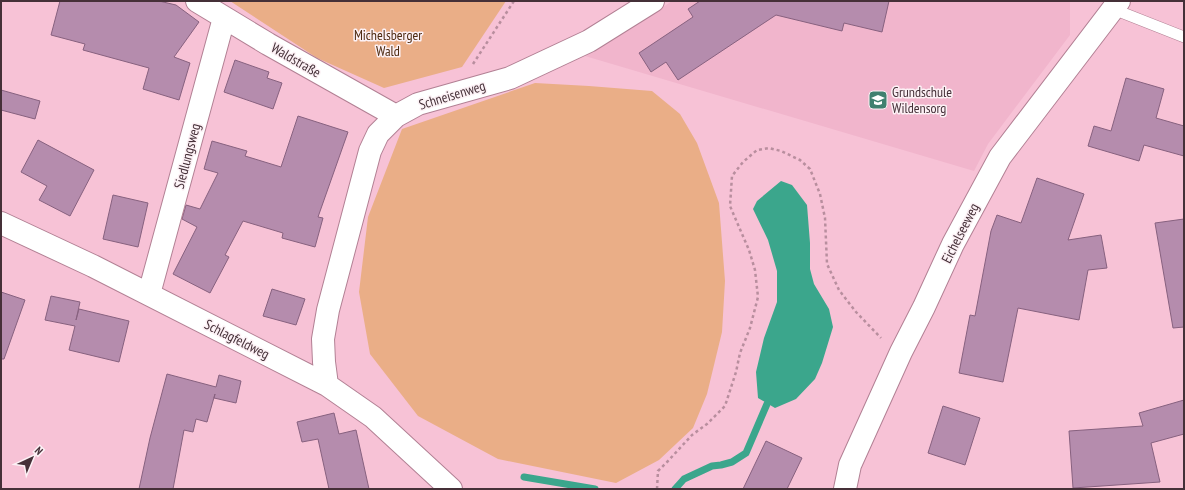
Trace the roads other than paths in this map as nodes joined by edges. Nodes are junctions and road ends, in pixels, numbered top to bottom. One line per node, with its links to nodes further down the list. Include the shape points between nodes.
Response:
1 (197, 1): 4 (street, Waldstraße)
2 (653, 1): 6 (street, Schneisenweg, via 589,41 510,78 418,104)
3 (1111, 4): 5 (lane); 11 (street, Eichelseeweg, via 1000,157 952,244 850,465)
4 (224, 18): 6 (street, Waldstraße); 8 (street, Siedlungsweg)
5 (1184, 38)
6 (396, 116): 9 (street, Schneisenweg, via 378,134 370,151 328,310 323,339)
7 (1, 222): 8 (street, Schlagfeldweg)
8 (149, 294): 9 (street, Schlagfeldweg)
9 (327, 385): 10 (street, Schlagfeldweg, via 373,416)
10 (451, 489)
11 (845, 489)

